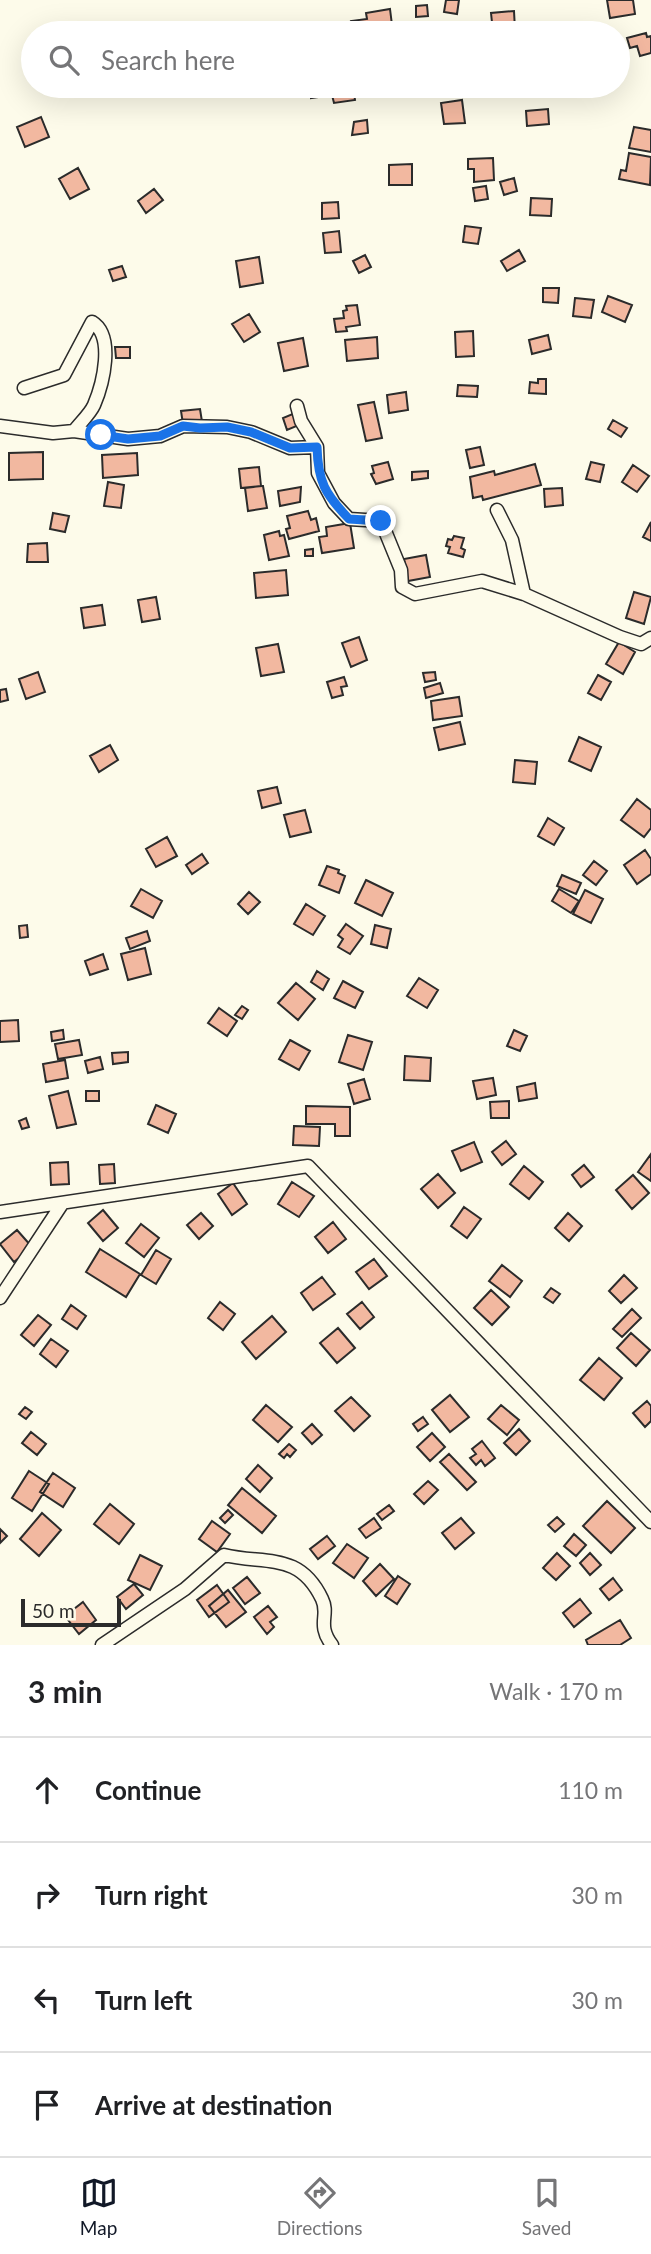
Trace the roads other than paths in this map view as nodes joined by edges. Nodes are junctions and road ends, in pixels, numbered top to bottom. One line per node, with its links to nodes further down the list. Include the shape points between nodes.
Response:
1 (24, 388): 4 (street, via 64,374 92,322 97,325 107,353 94,406)
2 (297, 406): 5 (street)
3 (0, 426): 4 (street)
4 (74, 431): 5 (street, via 128,439 160,436 183,426 227,427 290,448)
5 (317, 447): 7 (street, via 317,473 334,503 349,519 381,521 401,570 402,587 415,594 482,581)
6 (497, 510): 7 (street, via 512,540)
7 (524, 594): 8 (street, via 620,637 641,644)
8 (651, 638)
9 (62, 1204): 10 (street); 11 (street); 12 (street, via 308,1166)
10 (0, 1212)
11 (0, 1298)
12 (651, 1522)
13 (102, 1645): 14 (street, via 224,1555 266,1559 300,1569 323,1601 324,1634)
14 (332, 1645)

